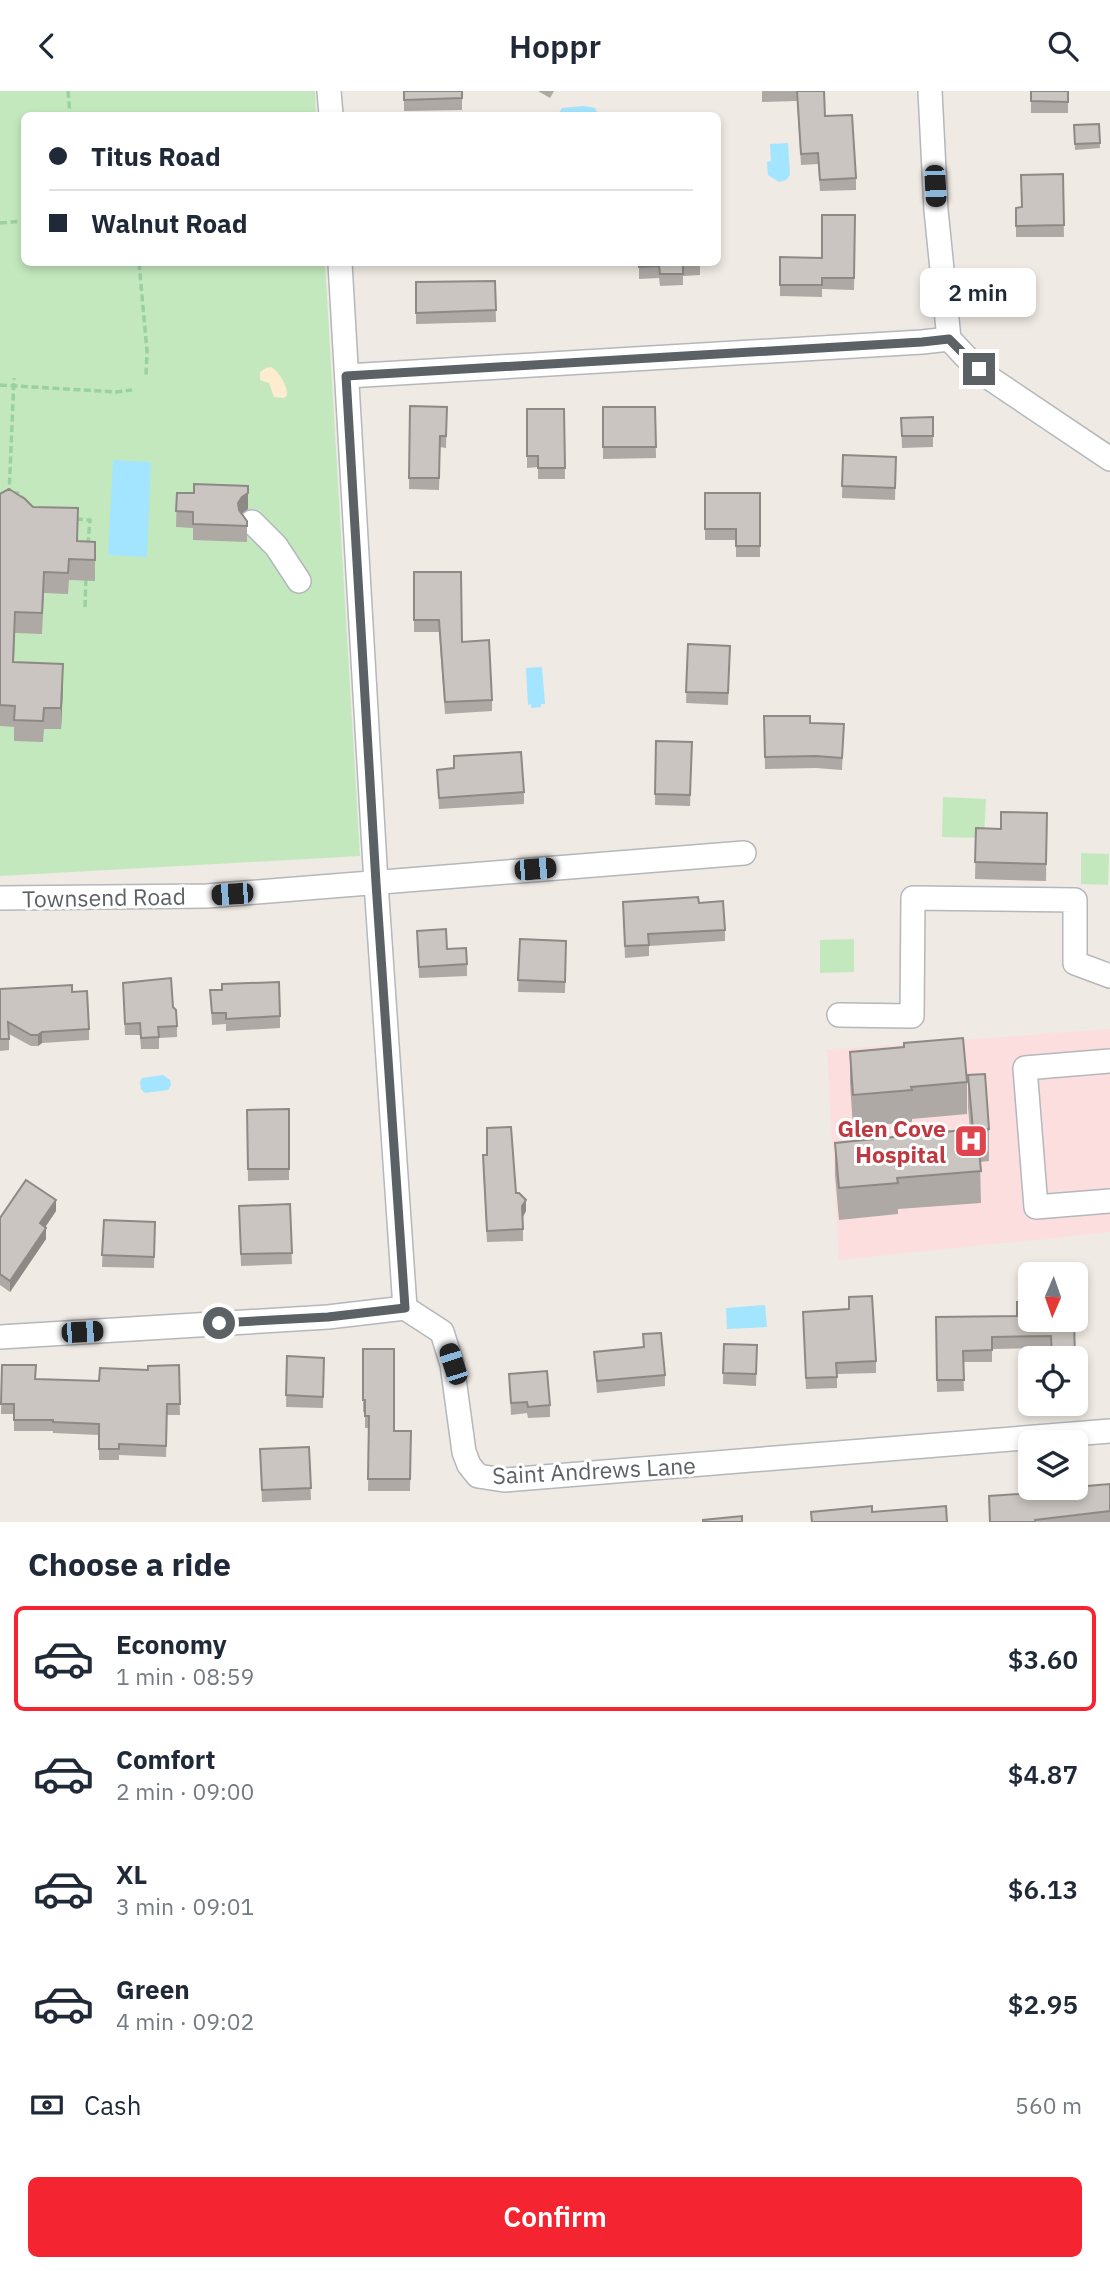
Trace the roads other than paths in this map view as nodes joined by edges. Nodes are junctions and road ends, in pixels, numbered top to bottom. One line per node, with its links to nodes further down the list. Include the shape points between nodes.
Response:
1 (329, 91): 3 (street)
2 (930, 91): 5 (street)
3 (331, 112)
4 (340, 266): 6 (street)
5 (949, 339): 6 (street); 7 (street, via 991,379)
6 (346, 376): 11 (street)
7 (1110, 459)
8 (252, 522): 9 (street, via 276,546)
9 (299, 581)
10 (744, 853): 11 (street, Townsend Road)
11 (376, 883): 12 (street, Townsend Road, via 208,896); 17 (street)
12 (0, 898)
13 (1110, 977): 14 (street, via 1075,963 1075,900 913,898 912,1016)
14 (839, 1015)
15 (1110, 1061): 16 (street, via 1025,1068 1036,1207)
16 (1110, 1201)
17 (405, 1308): 18 (street); 19 (street, Saint Andrews Lane, via 442,1332 453,1364 464,1452 478,1476 488,1479)
18 (0, 1337)
19 (1110, 1431)

